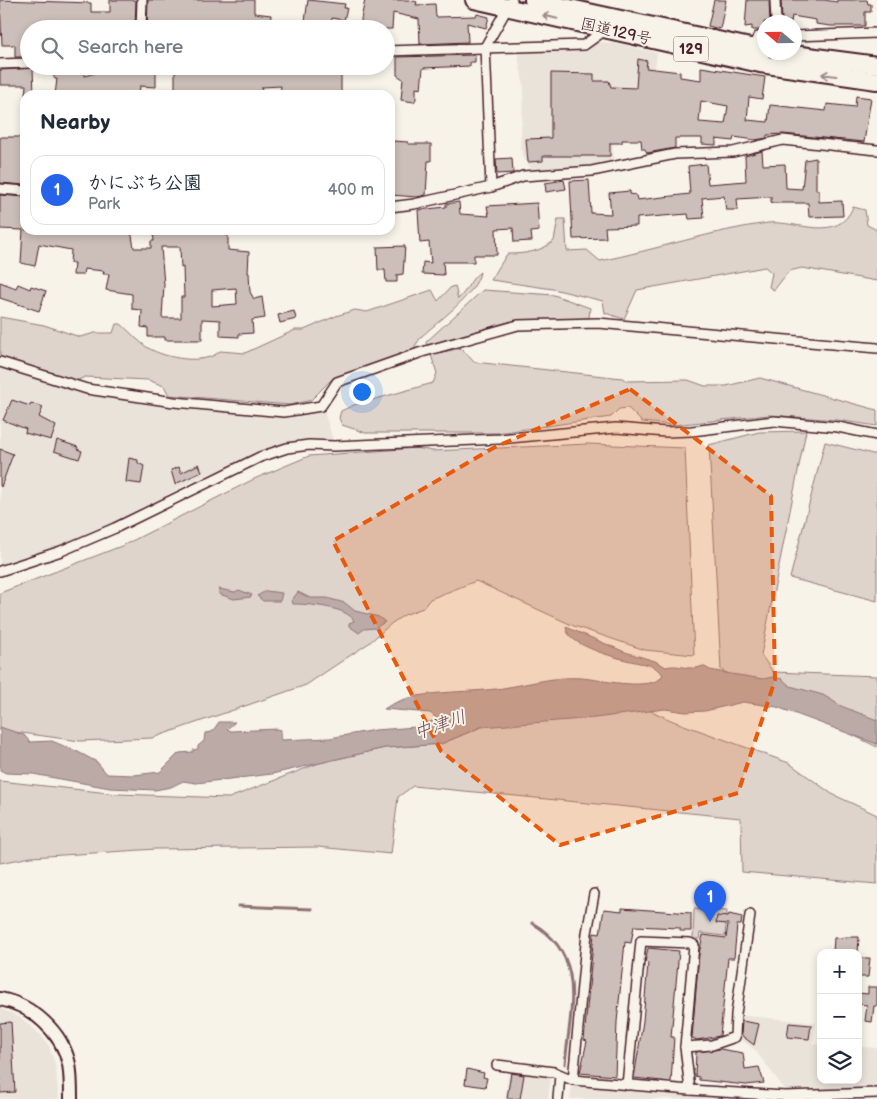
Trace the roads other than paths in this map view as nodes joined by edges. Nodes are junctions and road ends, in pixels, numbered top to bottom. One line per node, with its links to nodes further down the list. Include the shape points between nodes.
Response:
1 (142, 0): 7 (street)
2 (474, 0): 5 (highway, 国道129号 / 129)
3 (533, 0): 12 (highway, 国道129号 / 129)
4 (775, 0): 6 (street)
5 (510, 4): 8 (highway, 国道129号 / 129, one-way to 5); 11 (street)
6 (776, 15)
7 (141, 20)
8 (605, 30): 11 (street, via 584,45); 18 (highway, 国道129号 / 129, one-way to 8, via 760,64)
9 (877, 32): 10 (street)
10 (802, 36)
11 (485, 47): 13 (street); 20 (street)
12 (757, 49)
13 (395, 51)
14 (802, 55): 17 (highway)
15 (20, 63): 16 (street)
16 (0, 64)
17 (877, 65)
18 (877, 81)
19 (877, 150): 20 (street, via 784,140 734,152 675,154 592,171 523,176)
20 (491, 187): 23 (street)
21 (0, 189): 22 (street)
22 (20, 191)
23 (395, 206)
24 (877, 348): 25 (street, via 598,323 518,325 422,352 337,382 320,406 284,412 174,402 87,389)
25 (0, 362)
26 (877, 435): 27 (street, via 774,420 692,431 616,428 500,439 287,448 260,456 106,532)
27 (0, 571)
28 (594, 894): 34 (street, via 587,933)
29 (750, 914): 31 (street, via 743,934 735,1037)
30 (0, 999): 38 (street, via 33,1013 55,1035 69,1063)
31 (685, 1047): 35 (street, via 694,945 642,941); 36 (street)
32 (497, 1065): 33 (street)
33 (560, 1075): 34 (street); 39 (street)
34 (573, 1080): 35 (street)
35 (627, 1085): 36 (street)
36 (690, 1090): 37 (street, via 785,1096)
37 (877, 1093)
38 (71, 1099)
39 (558, 1099)

